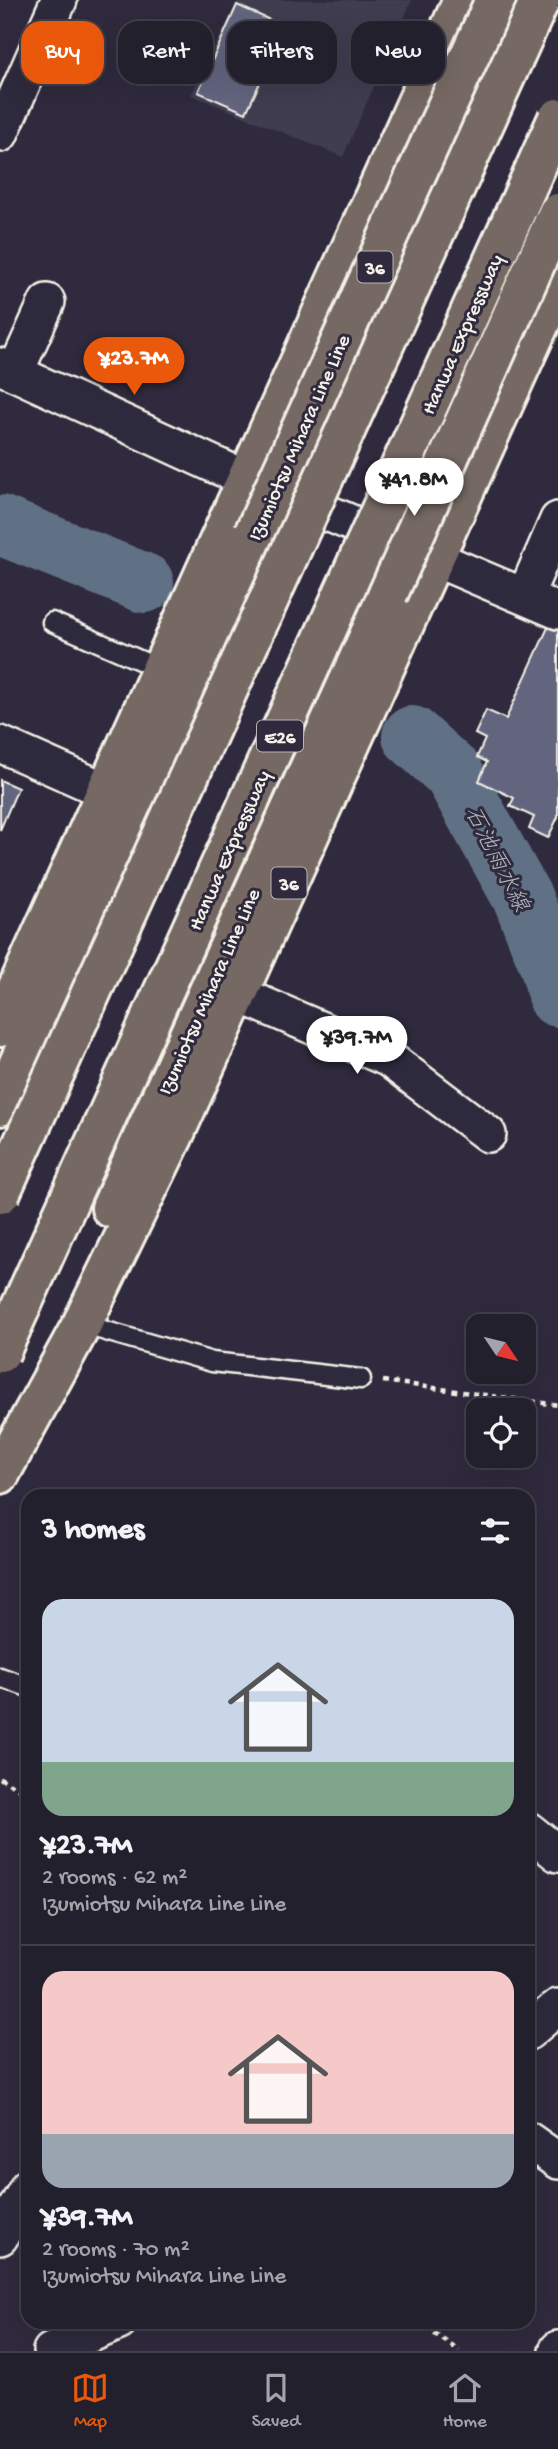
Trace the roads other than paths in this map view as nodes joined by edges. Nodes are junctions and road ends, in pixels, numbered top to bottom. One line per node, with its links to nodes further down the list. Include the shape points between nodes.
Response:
1 (59, 0): 6 (street)
2 (463, 0): 11 (main road, 36)
3 (495, 0): 22 (main road, Izumiotsu Mihara Line Line / 36, bridge)
4 (540, 0): 24 (main road, bridge)
5 (558, 118): 26 (main road, Hanwa Expressway / E26, bridge)
6 (0, 134)
7 (558, 213): 28 (main road, Izumiotsu Mihara Line Line / 36, bridge)
8 (558, 283): 13 (main road, 36)
9 (47, 302): 10 (street)
10 (8, 370): 11 (street)
11 (247, 477): 13 (street); 17 (main road, 36)
12 (558, 520): 14 (street)
13 (437, 558): 14 (street); 20 (main road, 36)
14 (525, 596): 15 (street)
15 (558, 611)
16 (52, 622): 17 (lane)
17 (160, 669): 19 (main road, 36)
18 (0, 744): 19 (street)
19 (106, 791): 21 (main road, 36)
20 (238, 994): 23 (street, via 389,1059); 25 (main road, 36)
21 (0, 1027)
22 (0, 1106)
23 (488, 1134)
24 (0, 1194)
25 (82, 1324): 27 (lane, via 212,1362); 29 (main road, 36)
26 (0, 1353)
27 (361, 1379)
28 (0, 1464)
29 (0, 1474)
30 (0, 1677): 31 (lane)
31 (21, 1684)
32 (535, 1836): 33 (street)
33 (558, 1854)
34 (558, 2007): 35 (street)
35 (535, 2026)
36 (535, 2145): 37 (street)
37 (558, 2161)
38 (21, 2200): 39 (street)
39 (0, 2237)
40 (103, 2329): 41 (street)
41 (51, 2351)

